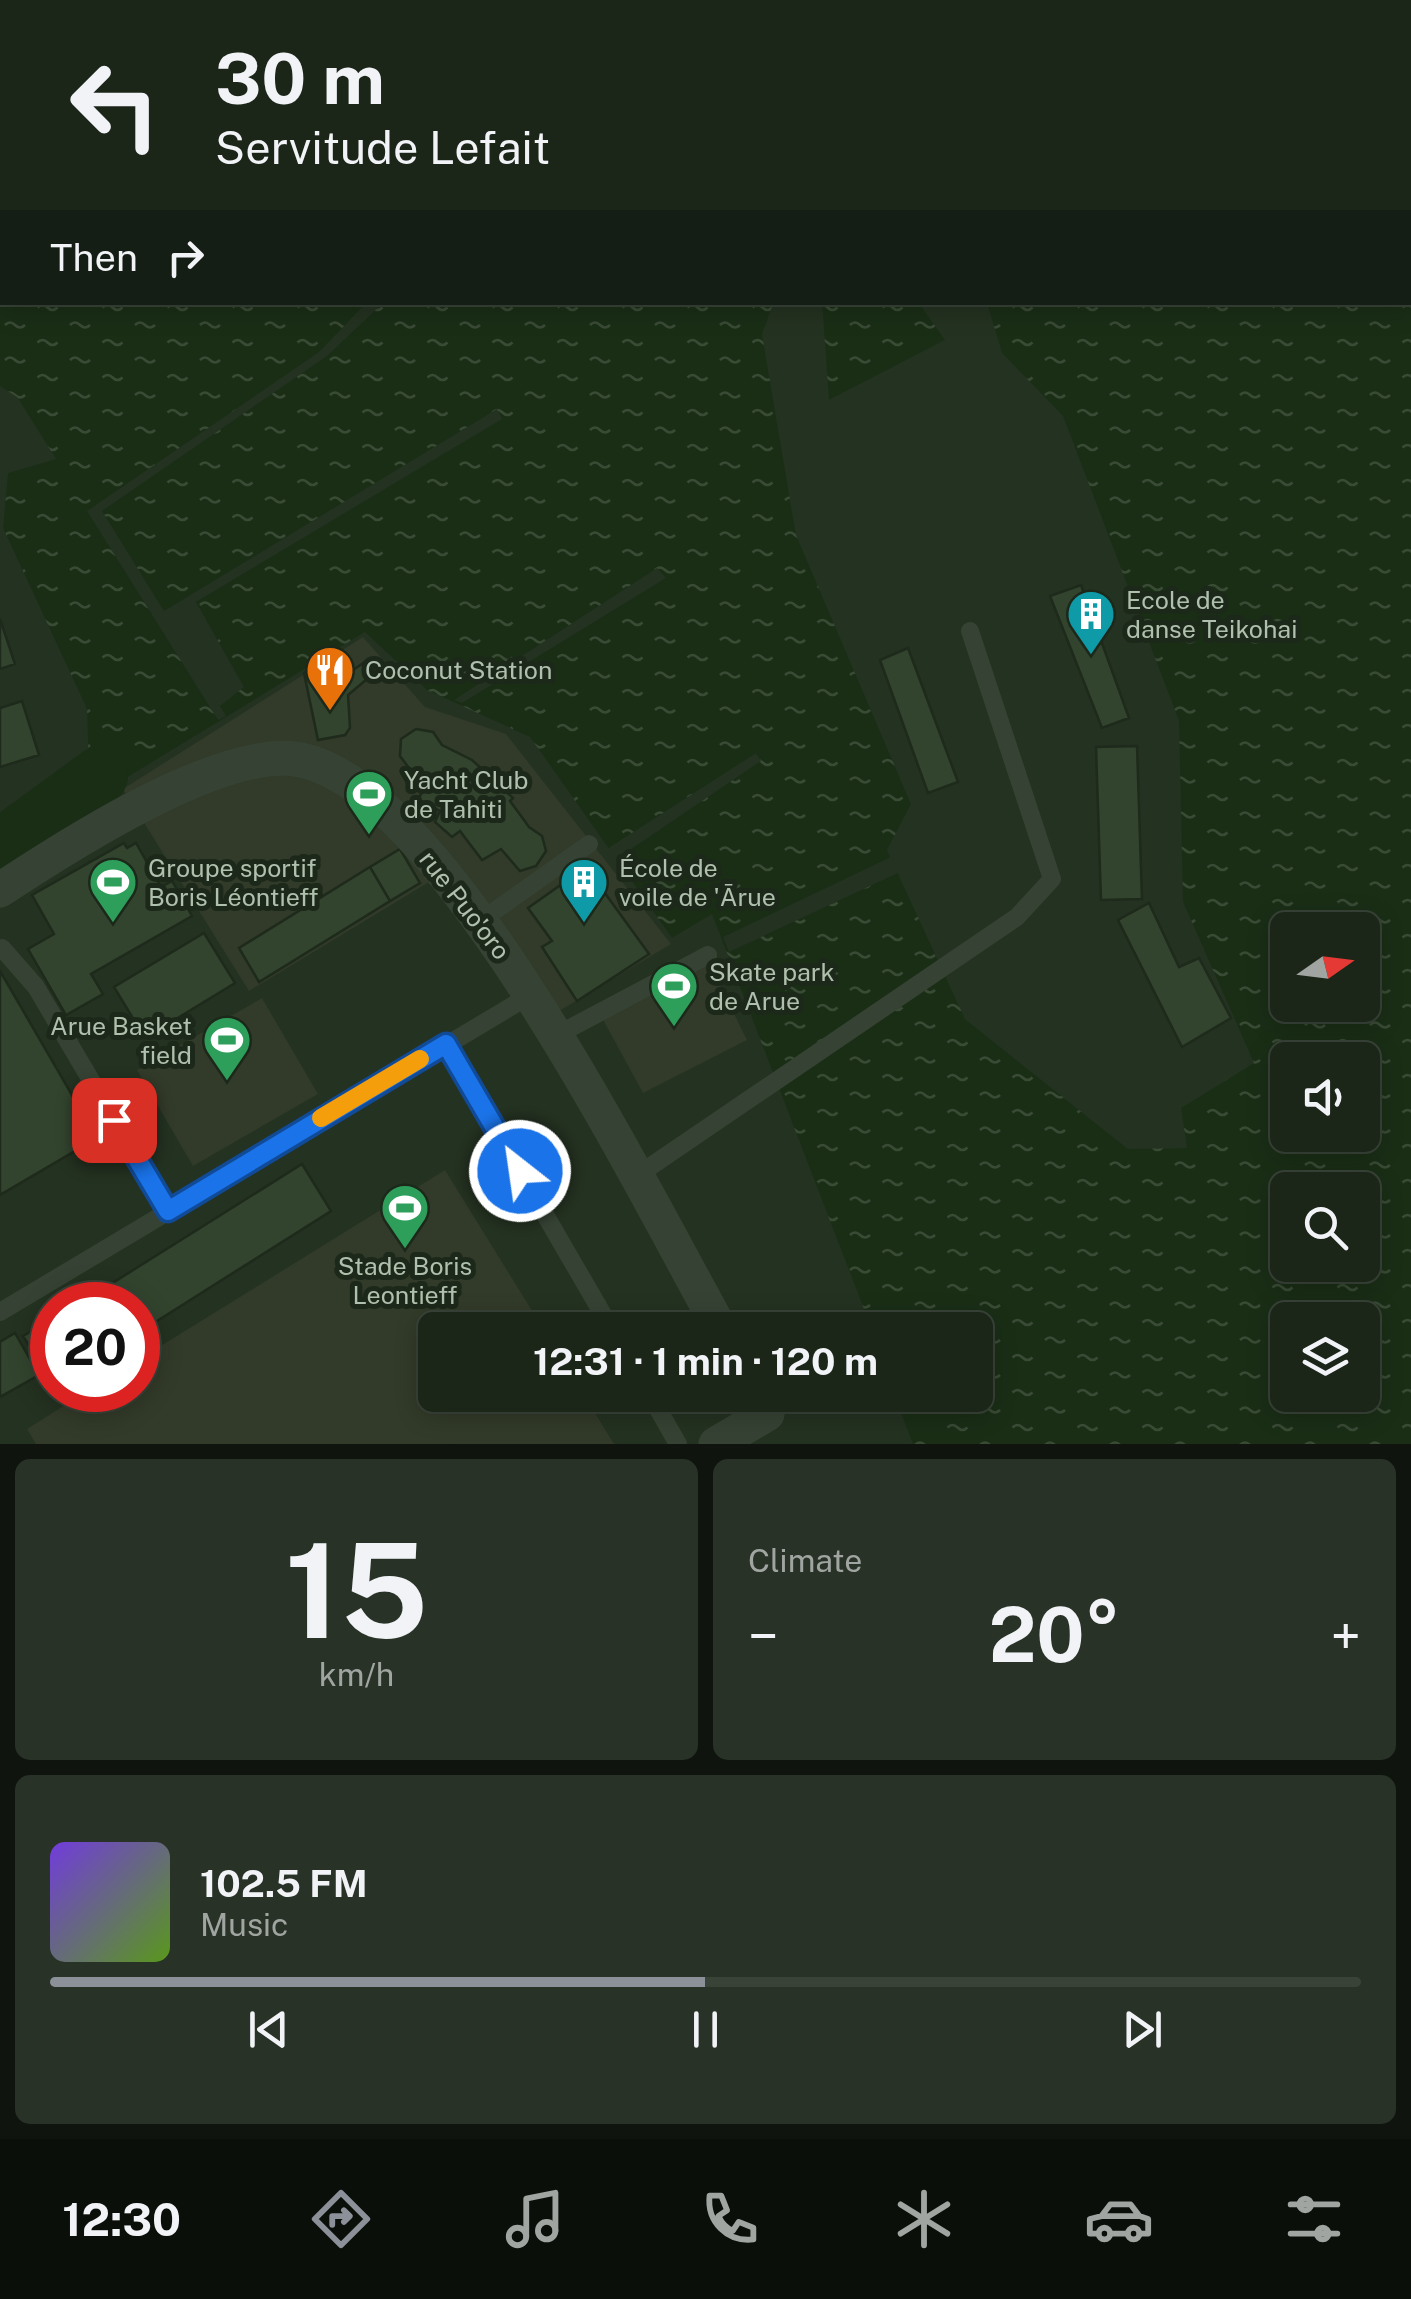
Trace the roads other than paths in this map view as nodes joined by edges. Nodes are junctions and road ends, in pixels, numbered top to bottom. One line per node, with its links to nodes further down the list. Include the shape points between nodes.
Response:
1 (970, 631): 10 (lane, via 1052,879 1017,917)
2 (589, 844): 4 (lane)
3 (0, 890): 4 (street, rue Puo'oro, via 144,803 249,764 302,760 336,774 389,812)
4 (480, 922): 7 (street, rue Puo'oro)
5 (2, 948): 11 (lane, via 36,987)
6 (708, 955): 8 (lane)
7 (533, 994): 8 (street, rue Puo'oro); 9 (lane)
8 (557, 1034): 10 (street, rue Puo'oro)
9 (446, 1044): 11 (lane); 13 (lane)
10 (635, 1178): 14 (street, rue Puo'oro)
11 (168, 1211): 12 (lane)
12 (0, 1312)
13 (602, 1312)
14 (710, 1312)
15 (660, 1412): 17 (lane)
16 (766, 1412): 18 (street)
17 (678, 1444)
18 (716, 1444)

